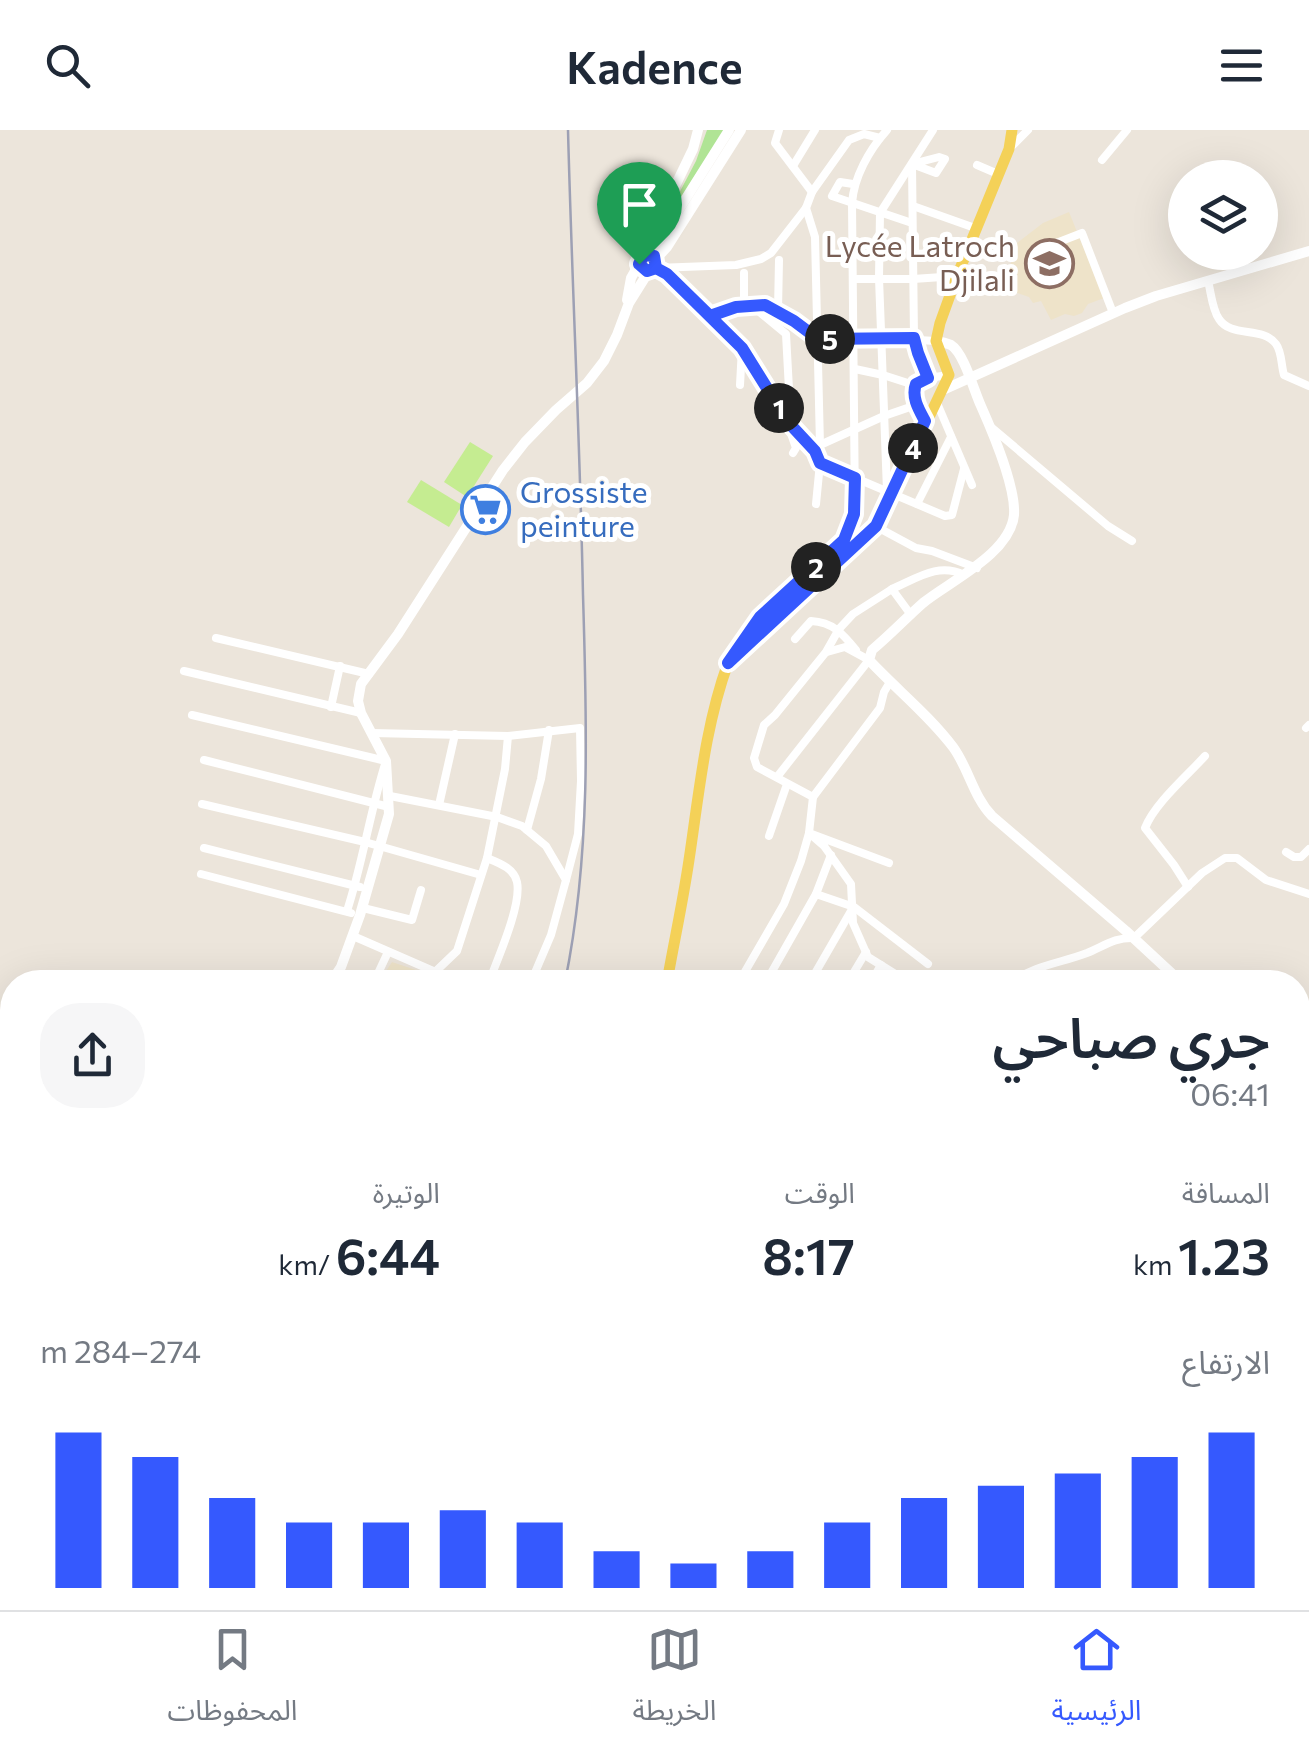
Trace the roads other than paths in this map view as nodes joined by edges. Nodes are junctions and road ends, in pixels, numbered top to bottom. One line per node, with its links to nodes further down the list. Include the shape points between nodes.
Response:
1 (698, 130): 30 (street)
2 (729, 130): 30 (street)
3 (741, 130): 30 (street, via 667,247)
4 (779, 130): 16 (street, via 775,143)
5 (815, 130): 16 (street)
6 (888, 130): 12 (street)
7 (933, 130): 15 (street)
8 (1012, 130): 13 (main road)
9 (1028, 130): 13 (street)
10 (1126, 130): 14 (street)
11 (865, 132): 12 (street); 20 (street, via 849,140)
12 (880, 138): 19 (street)
13 (1009, 149): 18 (main road)
14 (1102, 160)
15 (912, 164): 22 (street); 24 (street)
16 (793, 166): 20 (street)
17 (977, 166): 18 (street)
18 (998, 174): 26 (main road)
19 (854, 184): 21 (street); 21 (street, via 840,182 832,196)
20 (812, 192): 23 (street)
21 (852, 204): 24 (street); 33 (street)
22 (913, 206): 25 (street); 26 (street)
23 (806, 208): 30 (street, via 761,259 736,265); 44 (street, via 815,238)
24 (880, 214): 25 (street); 34 (street)
25 (912, 223): 35 (street)
26 (976, 228): 32 (main road)
27 (1046, 247): 39 (street, via 1082,233)
28 (1309, 251): 36 (street)
29 (779, 260): 38 (street)
30 (649, 262): 40 (street); 87 (street, via 631,278 625,316 604,361 525,442)
31 (744, 273): 37 (street)
32 (956, 276): 35 (street); 45 (main road)
33 (853, 278): 34 (street); 41 (street)
34 (879, 278): 35 (street); 42 (street)
35 (913, 279): 43 (street)
36 (1208, 281): 39 (street); 54 (street, via 1221,322 1273,341 1284,375)
37 (748, 305): 38 (street); 40 (street); 60 (street, via 786,334)
38 (778, 310): 44 (street)
39 (1113, 313): 51 (street)
40 (710, 316): 46 (street)
41 (854, 338): 42 (street); 44 (street); 47 (street)
42 (882, 338): 43 (street); 48 (street)
43 (914, 338): 45 (street); 50 (street)
44 (818, 339): 64 (street)
45 (936, 341): 49 (main road); 51 (street, via 953,346)
46 (742, 348): 52 (street); 60 (street)
47 (855, 368): 48 (street); 62 (street)
48 (883, 374): 53 (street); 58 (street)
49 (949, 375): 50 (street); 55 (main road)
50 (928, 378): 53 (street)
51 (969, 380): 55 (street); 61 (street)
52 (740, 385)
53 (914, 385): 57 (street)
54 (1309, 386)
55 (943, 390): 56 (main road)
56 (937, 404): 59 (main road); 63 (street)
57 (916, 405): 58 (street); 59 (street)
58 (884, 416): 62 (street); 70 (street)
59 (925, 421): 70 (main road)
60 (788, 422): 64 (street); 65 (street)
61 (990, 427): 74 (street); 75 (street, via 1014,518)
62 (855, 430): 64 (street); 68 (street)
63 (951, 437): 67 (street); 72 (street)
64 (818, 448): 66 (street)
65 (793, 453)
66 (820, 463): 68 (street); 71 (street)
67 (964, 468): 69 (street); 72 (street, via 952,515)
68 (855, 478): 70 (street); 84 (street, via 854,514 844,540 760,617)
69 (972, 486)
70 (890, 492): 72 (street); 73 (main road)
71 (816, 504)
72 (917, 504)
73 (876, 526): 75 (street); 84 (main road)
74 (1132, 541)
75 (977, 568): 76 (street)
76 (964, 575): 77 (street, via 934,570); 78 (street)
77 (892, 589): 78 (street); 79 (street)
78 (911, 615): 83 (street)
79 (839, 630): 81 (street, via 812,621); 82 (street); 83 (street)
80 (216, 638): 85 (street)
81 (795, 639)
82 (826, 652): 83 (street, via 845,647); 99 (street, via 758,737 757,767)
83 (864, 657): 88 (street); 99 (street)
84 (728, 663): 143 (main road, via 709,733)
85 (340, 666): 87 (street); 89 (street)
86 (184, 671): 89 (street)
87 (369, 674): 90 (street, via 358,701)
88 (890, 682): 101 (street, via 880,708); 132 (street, via 952,746 992,816)
89 (332, 707): 90 (street)
90 (361, 713): 93 (street)
91 (192, 715): 98 (street)
92 (549, 730): 95 (street); 107 (street); 120 (street, via 581,730 578,834)
93 (372, 733): 94 (street); 98 (street)
94 (455, 734): 95 (street); 105 (street)
95 (508, 736): 106 (street)
96 (1205, 756): 122 (street, via 1145,828)
97 (204, 760): 102 (street)
98 (386, 761): 102 (street); 103 (street)
99 (777, 777): 100 (street)
100 (788, 784): 101 (street); 109 (street)
101 (813, 797): 108 (street)
102 (373, 802): 103 (street); 110 (street)
103 (389, 802): 105 (street); 111 (street)
104 (202, 804): 110 (street)
105 (439, 805): 106 (street)
106 (497, 817): 107 (street); 116 (street)
107 (527, 830): 120 (street, via 546,846)
108 (808, 832): 115 (street); 117 (street); 144 (street, via 784,904)
109 (769, 836)
110 (365, 842): 111 (street); 121 (street)
111 (381, 847): 119 (street); 123 (street)
112 (204, 848): 121 (street)
113 (1309, 849): 114 (street, via 1294,858)
114 (1286, 852)
115 (831, 855): 125 (street); 127 (street, via 851,884)
116 (487, 858): 119 (street); 141 (street, via 510,870 517,883 516,906)
117 (889, 863)
118 (200, 874): 128 (street)
119 (481, 875): 140 (street, via 456,951)
120 (566, 880): 142 (street)
121 (355, 886): 123 (street); 128 (street)
122 (1188, 887): 126 (street, via 1231,856 1266,880); 132 (street)
123 (370, 888): 129 (street)
124 (421, 890): 129 (street, via 412,920)
125 (816, 894): 127 (street); 145 (street)
126 (1309, 894)
127 (854, 907): 130 (street); 133 (street); 146 (street)
128 (347, 912): 129 (street)
129 (362, 912): 131 (street)
130 (878, 928): 133 (street); 135 (street)
131 (353, 936): 134 (street); 137 (street)
132 (1134, 938): 150 (street); 151 (street)
133 (864, 948): 136 (street); 147 (street)
134 (388, 952): 138 (street); 139 (street)
135 (928, 964)
136 (881, 965): 148 (street); 149 (street)
137 (339, 970)
138 (380, 970)
139 (430, 970)
140 (437, 970)
141 (493, 970)
142 (535, 970)
143 (669, 970)
144 (746, 970)
145 (773, 970)
146 (817, 970)
147 (854, 970)
148 (878, 970)
149 (889, 970)
150 (1032, 970)
151 (1169, 970)

